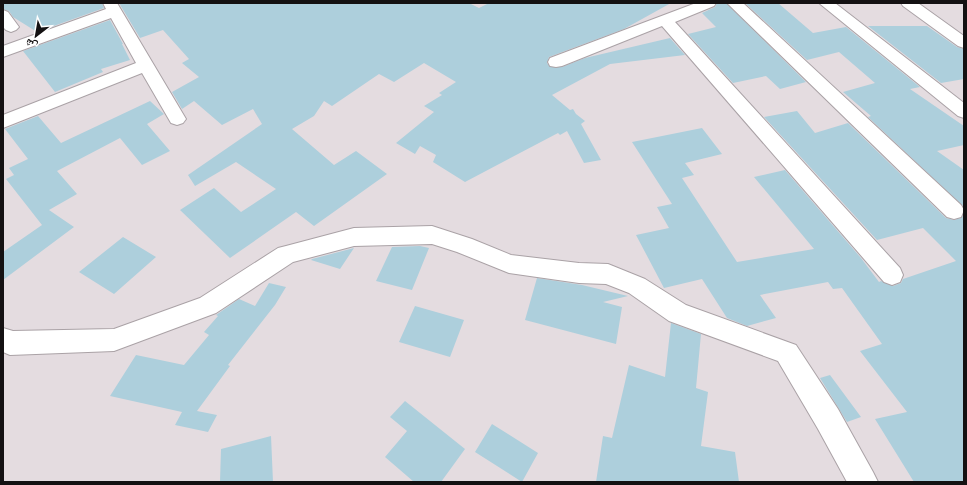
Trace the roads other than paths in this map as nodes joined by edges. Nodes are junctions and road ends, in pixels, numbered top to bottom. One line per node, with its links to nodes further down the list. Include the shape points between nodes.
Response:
1 (709, 3): 6 (street)
2 (734, 3): 14 (street)
3 (826, 3): 11 (street)
4 (908, 3): 7 (street)
5 (113, 5): 8 (street); 10 (street)
6 (665, 20): 9 (street); 15 (street)
7 (964, 43)
8 (3, 52)
9 (556, 62)
10 (147, 65): 12 (street); 13 (street)
11 (964, 112)
12 (177, 119)
13 (3, 122)
14 (954, 211)
15 (892, 275)
16 (3, 339): 17 (street, via 10,343 114,340 208,306 286,255 354,237 432,235 464,245 508,264 608,274 637,286 678,313 787,353)
17 (863, 482)

